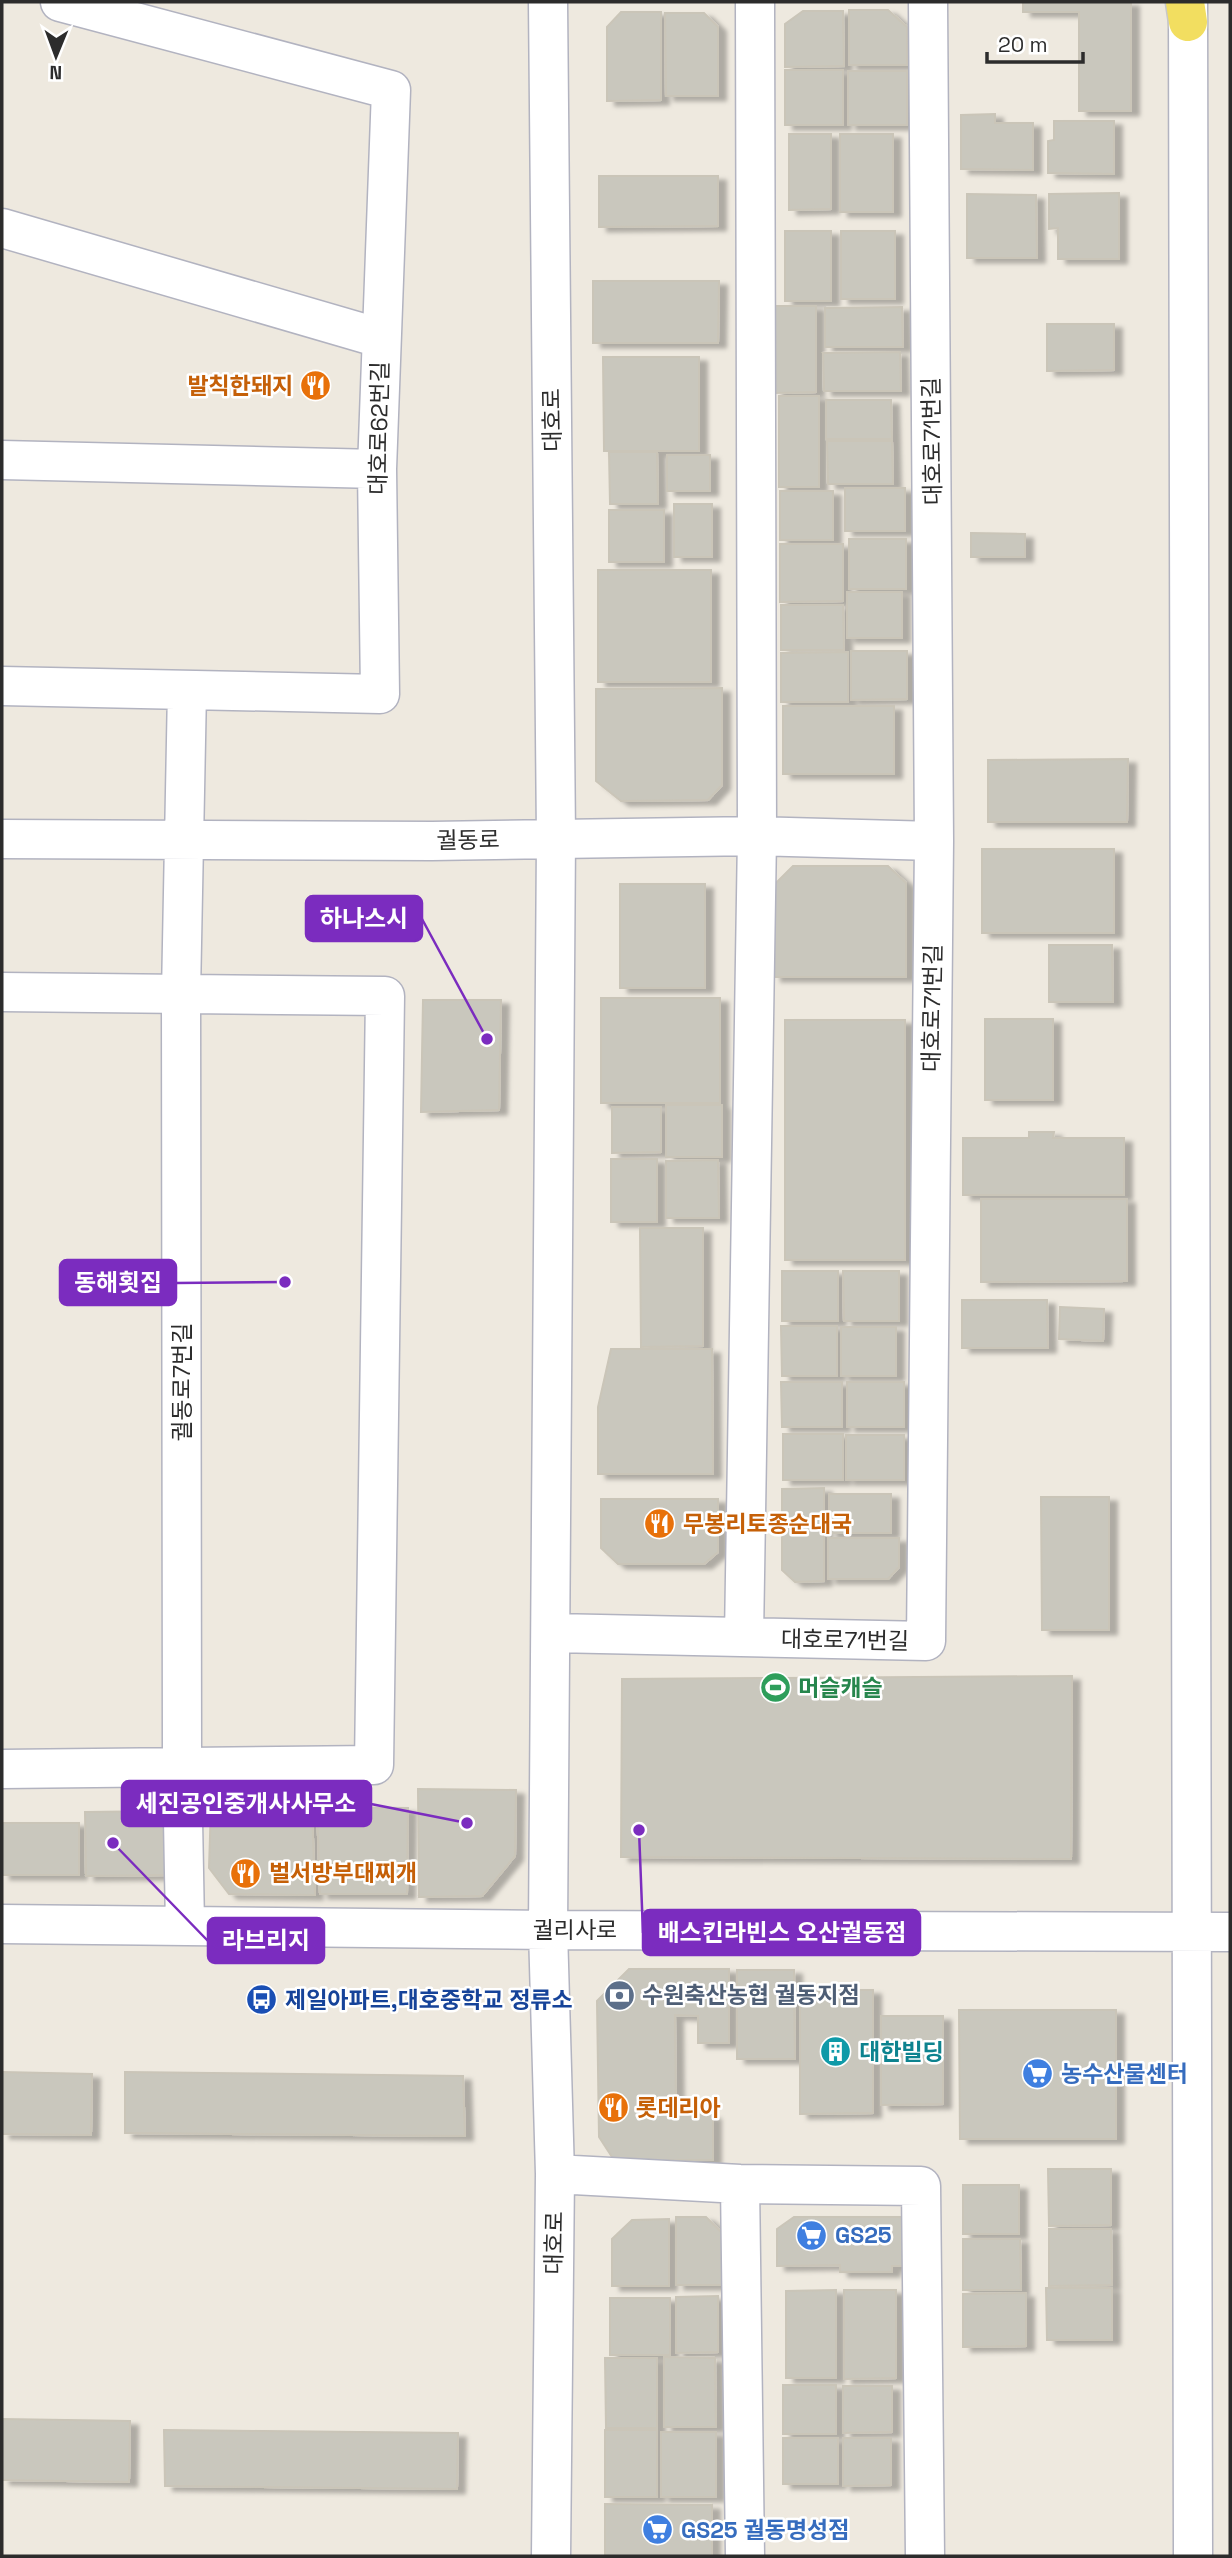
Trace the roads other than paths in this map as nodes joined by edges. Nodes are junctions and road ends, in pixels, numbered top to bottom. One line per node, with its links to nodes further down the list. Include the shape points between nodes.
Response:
1 (548, 2): 13 (street, 대호로)
2 (755, 2): 12 (street)
3 (928, 2): 16 (street, 대호로71번길)
4 (83, 5): 7 (street, 대호로62번길, via 391,90)
5 (1187, 8): 26 (street)
6 (2, 228): 7 (street)
7 (380, 338): 9 (street, 대호로62번길)
8 (2, 460): 9 (street)
9 (377, 469): 11 (street, 대호로62번길, via 380,695)
10 (2, 686): 11 (street, 대호로62번길)
11 (187, 690): 15 (street, 궐동로7번길)
12 (757, 836): 13 (street, 궐동로); 16 (street, 궐동로); 20 (street)
13 (556, 838): 15 (street, 궐동로); 19 (street, 대호로)
14 (2, 839): 15 (street, 궐동로)
15 (183, 839): 18 (street, 궐동로7번길)
16 (934, 841): 20 (street, 대호로71번길, via 926,1642)
17 (2, 992): 18 (street)
18 (181, 994): 21 (street, 궐동로7번길); 21 (street, via 386,996 374,1765)
19 (553, 1633): 20 (street, 대호로71번길); 25 (street, 대호로)
20 (744, 1637)
21 (182, 1767): 22 (street); 24 (street, 궐동로7번길)
22 (2, 1769)
23 (2, 1924): 24 (street, 궐리사로)
24 (186, 1925): 25 (street, 궐리사로)
25 (548, 1930): 26 (street, 궐리사로); 28 (street, 대호로)
26 (1189, 1931): 27 (street, 궐리사로); 33 (street)
27 (1230, 1932)
28 (555, 2174): 29 (street); 30 (street, 대호로)
29 (740, 2184): 31 (street); 32 (street, via 921,2186)
30 (551, 2556)
31 (745, 2556)
32 (925, 2556)
33 (1193, 2556)

